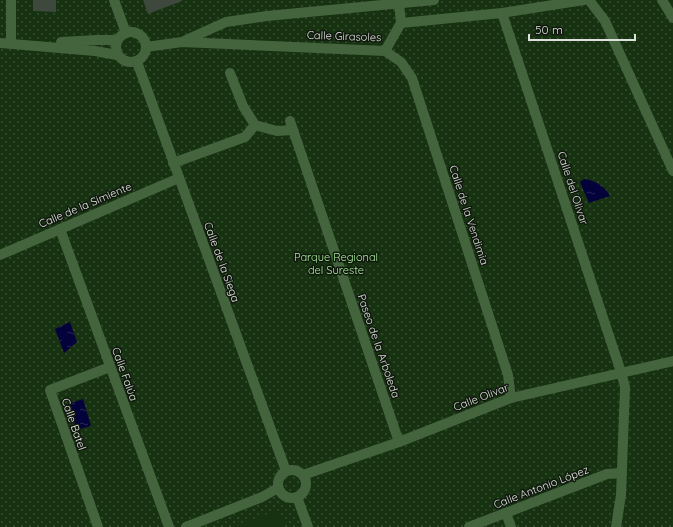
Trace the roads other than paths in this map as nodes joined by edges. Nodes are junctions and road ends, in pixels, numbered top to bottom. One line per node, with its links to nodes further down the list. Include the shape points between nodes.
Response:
1 (11, 0): 15 (street)
2 (114, 0): 11 (street)
3 (434, 0): 7 (street, Calle Girasoles)
4 (584, 0): 8 (street)
5 (589, 0): 24 (street, via 605,21)
6 (662, 0): 9 (street)
7 (399, 4): 10 (street); 13 (street, Calle Girasoles, via 226,22)
8 (502, 13): 10 (street); 30 (street, Calle del Olivar)
9 (673, 18)
10 (401, 23): 18 (street, Calle Girasoles)
11 (126, 33): 12 (street); 17 (street, via 135,32 141,36)
12 (117, 40): 16 (street); 19 (street)
13 (182, 42): 17 (street, Calle Girasoles); 18 (street, Calle Girasoles)
14 (0, 43): 15 (street)
15 (11, 43): 16 (street)
16 (33, 44): 19 (street)
17 (146, 47): 20 (street, via 142,58)
18 (385, 51): 31 (street, Calle de la Vendimia, via 401,62 412,78 508,375)
19 (117, 55): 20 (street, via 128,63)
20 (137, 62): 23 (street, Calle de la Siega)
21 (230, 73): 22 (street, via 243,106)
22 (255, 125): 23 (street, via 245,137); 32 (street, Paseo de la Arboleda, via 277,131 291,125)
23 (174, 163): 25 (street, Calle de la Siega)
24 (673, 171)
25 (179, 178): 26 (street, Calle de la Simiente); 33 (street, Calle de la Siega)
26 (60, 229): 27 (street, Calle de la Simiente); 29 (street, Calle Falúa)
27 (0, 254)
28 (673, 361): 30 (street, Calle Olivar)
29 (110, 367): 39 (street, Calle Batel, via 50,390); 40 (street, Calle Falúa)
30 (621, 372): 31 (street, Calle Olivar); 34 (street, Calle del Olivar, via 624,387)
31 (511, 398): 32 (street, Calle Olivar)
32 (399, 442): 35 (street, Calle Olivar)
33 (286, 470): 35 (street); 36 (street, via 279,477)
34 (622, 473): 38 (street, Calle Antonio López, via 607,474); 45 (street, Calle del Olivar)
35 (303, 475): 37 (street, via 306,487)
36 (278, 488): 37 (street, via 286,497); 41 (street, via 262,497)
37 (297, 497): 42 (street)
38 (506, 514): 43 (street, Calle Antonio López); 44 (street)
39 (98, 527)
40 (169, 527)
41 (186, 527)
42 (308, 527)
43 (469, 527)
44 (511, 527)
45 (616, 527)

